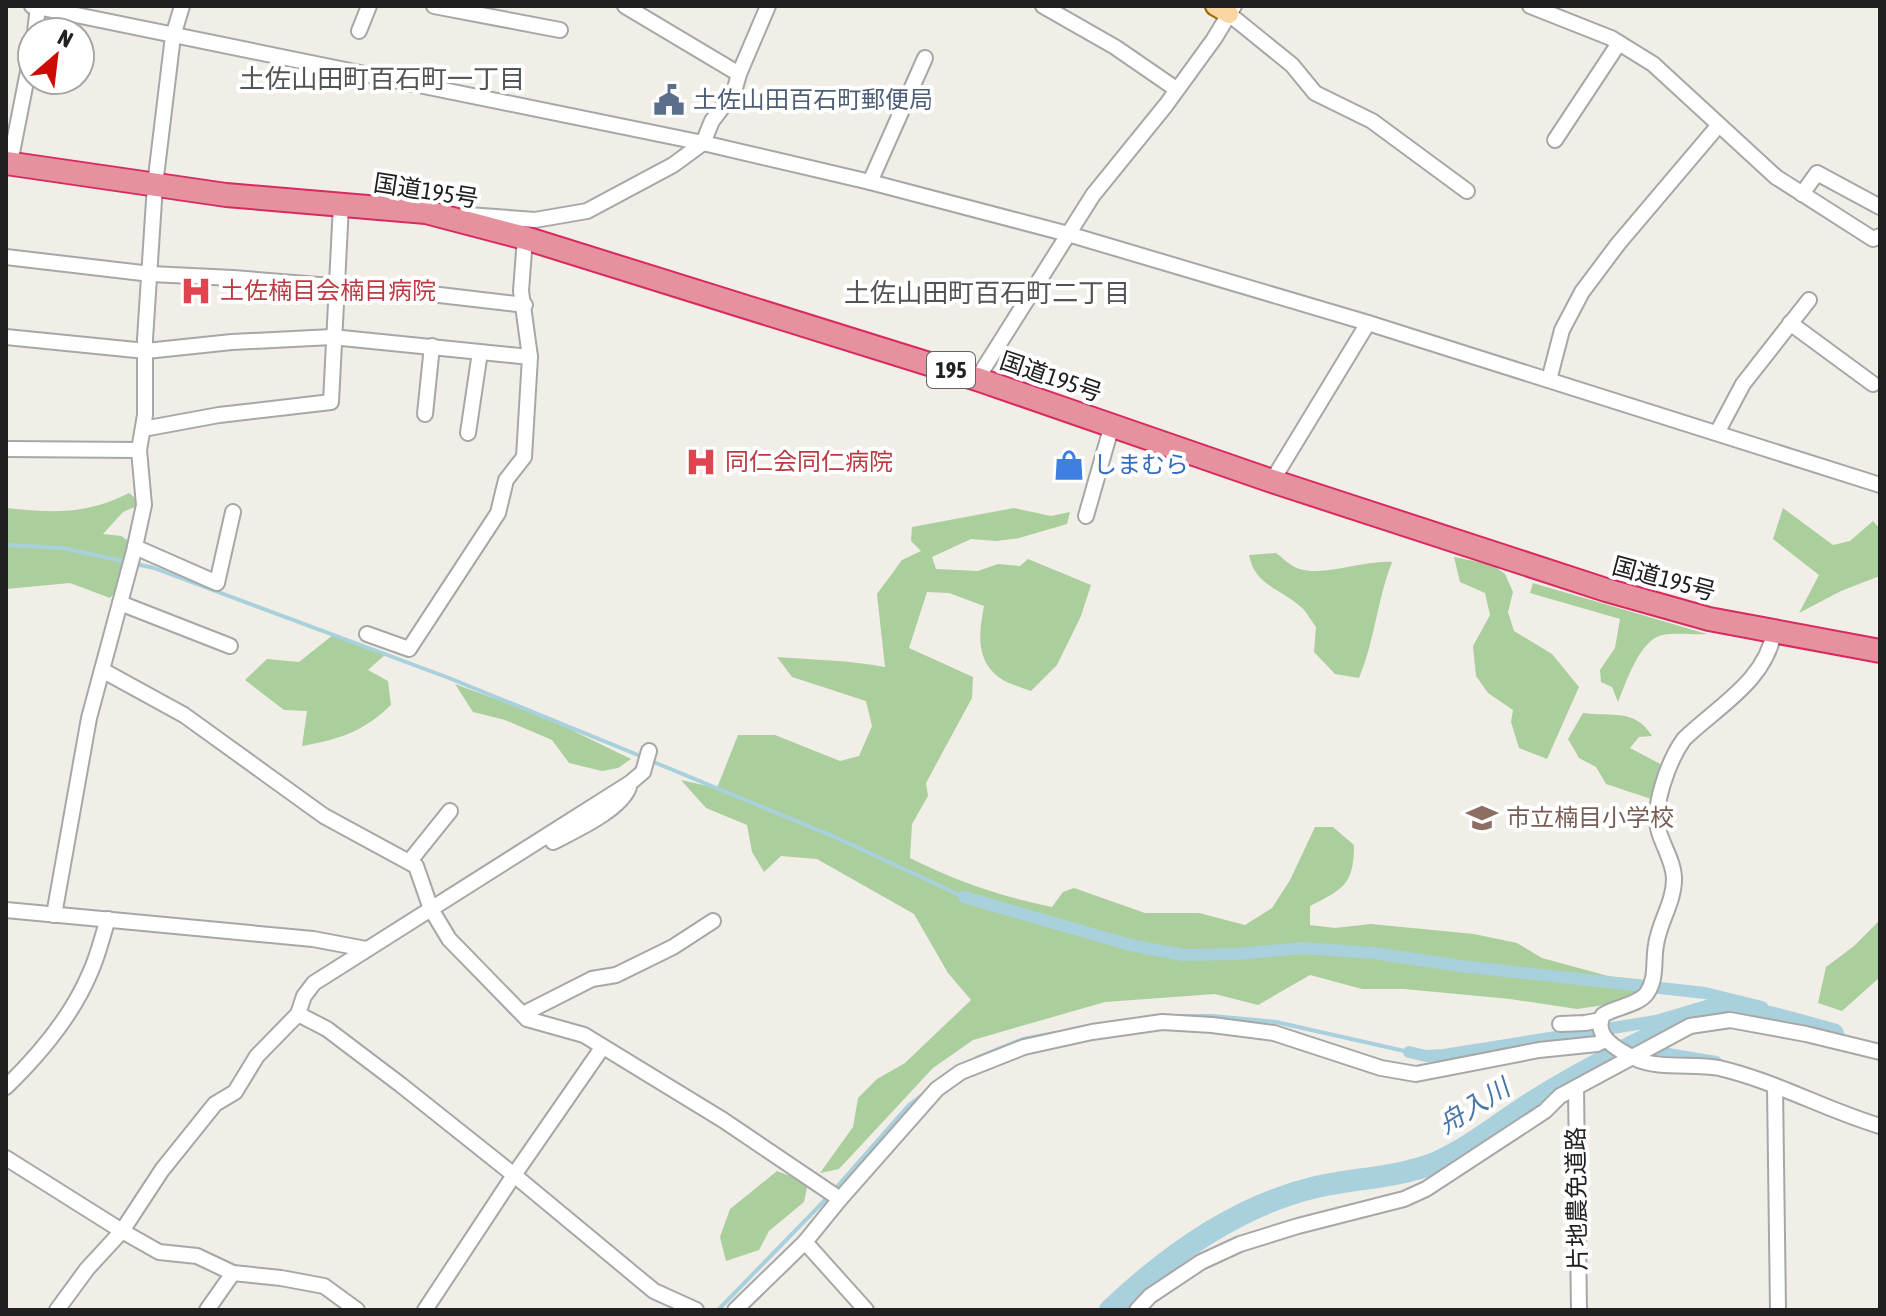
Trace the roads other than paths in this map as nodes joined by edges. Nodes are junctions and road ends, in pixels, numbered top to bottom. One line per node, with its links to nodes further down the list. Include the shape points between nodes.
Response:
1 (182, 6): 12 (street)
2 (369, 6): 11 (street)
3 (434, 6): 10 (street)
4 (625, 6): 15 (street)
5 (768, 6): 15 (street)
6 (1043, 6): 16 (street)
7 (1530, 6): 13 (street)
8 (35, 7): 12 (street)
9 (1226, 9): 16 (street); 24 (street, via 1292,65 1315,93 1372,121)
10 (560, 30)
11 (359, 31)
12 (173, 36): 20 (street); 23 (street)
13 (1619, 43): 18 (street, via 1653,64); 19 (street)
14 (925, 58): 22 (street)
15 (739, 74): 20 (street)
16 (1176, 89): 29 (street)
17 (22, 96): 21 (street)
18 (1718, 126): 25 (street); 46 (street, via 1582,292 1562,330)
19 (1555, 140)
20 (703, 143): 22 (street); 28 (street, via 587,211 535,220)
21 (7, 164): 23 (highway, 国道195号 / 195)
22 (870, 182): 29 (street)
23 (155, 185): 26 (highway, 国道195号 / 195); 33 (street)
24 (1467, 191)
25 (1802, 194): 27 (street, via 1817,173); 30 (street, via 1873,239)
26 (341, 205): 28 (highway, 国道195号 / 195); 34 (street)
27 (1880, 207)
28 (426, 212): 31 (highway, 国道195号 / 195)
29 (1068, 234): 37 (street); 45 (street)
30 (1880, 236)
31 (525, 238): 36 (street); 45 (highway, 国道195号 / 195)
32 (6, 257): 33 (street)
33 (151, 274): 34 (street); 42 (street)
34 (335, 286): 36 (street); 40 (street)
35 (1809, 300): 38 (street)
36 (525, 305): 44 (street)
37 (1368, 323): 46 (street); 55 (street)
38 (1790, 323): 47 (street); 52 (street, via 1743,384)
39 (6, 337): 42 (street)
40 (332, 337): 41 (street); 42 (street); 50 (street, via 331,402)
41 (432, 346): 43 (street); 48 (street)
42 (146, 351): 50 (street)
43 (480, 352): 44 (street); 51 (street)
44 (530, 357): 62 (street, via 524,457 506,480 498,513 409,649)
45 (977, 379): 49 (highway, 国道195号 / 195)
46 (1549, 380): 52 (street)
47 (1873, 384)
48 (425, 414)
49 (1112, 425): 55 (highway, 国道195号 / 195); 58 (street)
50 (143, 429): 54 (street)
51 (468, 433)
52 (1717, 433): 56 (street)
53 (6, 449): 54 (street)
54 (139, 450): 59 (street, via 144,505)
55 (1272, 481): 61 (highway, 国道195号 / 195, via 1606,590)
56 (1880, 485)
57 (233, 512): 59 (street, via 217,583)
58 (1086, 516)
59 (135, 549): 60 (street)
60 (118, 610): 63 (street); 65 (street)
61 (1774, 631): 64 (highway, 国道195号 / 195); 78 (street, via 1758,671 1684,739 1671,761 1655,813 1674,882 1657,937 1649,989 1610,1011)
62 (367, 634)
63 (230, 646)
64 (1880, 651)
65 (102, 670): 68 (street, via 184,715 324,816); 71 (street)
66 (649, 751): 69 (street, via 643,772 630,783)
67 (450, 811): 68 (street)
68 (409, 862): 69 (street, via 416,866)
69 (431, 909): 74 (street); 76 (street, via 449,939)
70 (6, 910): 71 (street)
71 (54, 915): 72 (street)
72 (108, 919): 74 (street); 82 (street, via 90,974 63,1020)
73 (713, 921): 76 (street, via 616,975 592,979)
74 (366, 949): 75 (street, via 314,983)
75 (298, 1014): 87 (street, via 327,1029); 89 (street, via 257,1056 235,1092 206,1115)
76 (523, 1014): 79 (street, via 584,1035)
77 (1560, 1024): 78 (street, via 1585,1023)
78 (1602, 1031): 81 (street); 88 (street, via 1597,1044 1416,1074 1274,1033 1162,1022 1092,1032 1024,1047 961,1072 937,1089)
79 (602, 1048): 87 (street); 88 (street)
80 (1880, 1052): 81 (street, via 1730,1020 1690,1026)
81 (1627, 1054): 83 (street, via 1642,1061 1718,1068); 84 (street)
82 (6, 1087)
83 (1775, 1087): 85 (street); 101 (street)
84 (1576, 1088): 99 (street, via 1426,1189 1240,1244 1201,1262); 100 (street, 片地農免道路)
85 (1880, 1126)
86 (6, 1158): 89 (street)
87 (514, 1175): 92 (street, via 654,1291); 96 (street)
88 (837, 1197): 90 (street)
89 (122, 1231): 91 (street, via 159,1252 197,1256); 93 (street)
90 (805, 1242): 97 (street); 98 (street)
91 (233, 1273): 94 (street); 95 (street, via 324,1286)
92 (693, 1309)
93 (57, 1310)
94 (207, 1310)
95 (357, 1310)
96 (425, 1310)
97 (735, 1310)
98 (866, 1310)
99 (1137, 1310)
100 (1579, 1310)
101 (1778, 1310)

